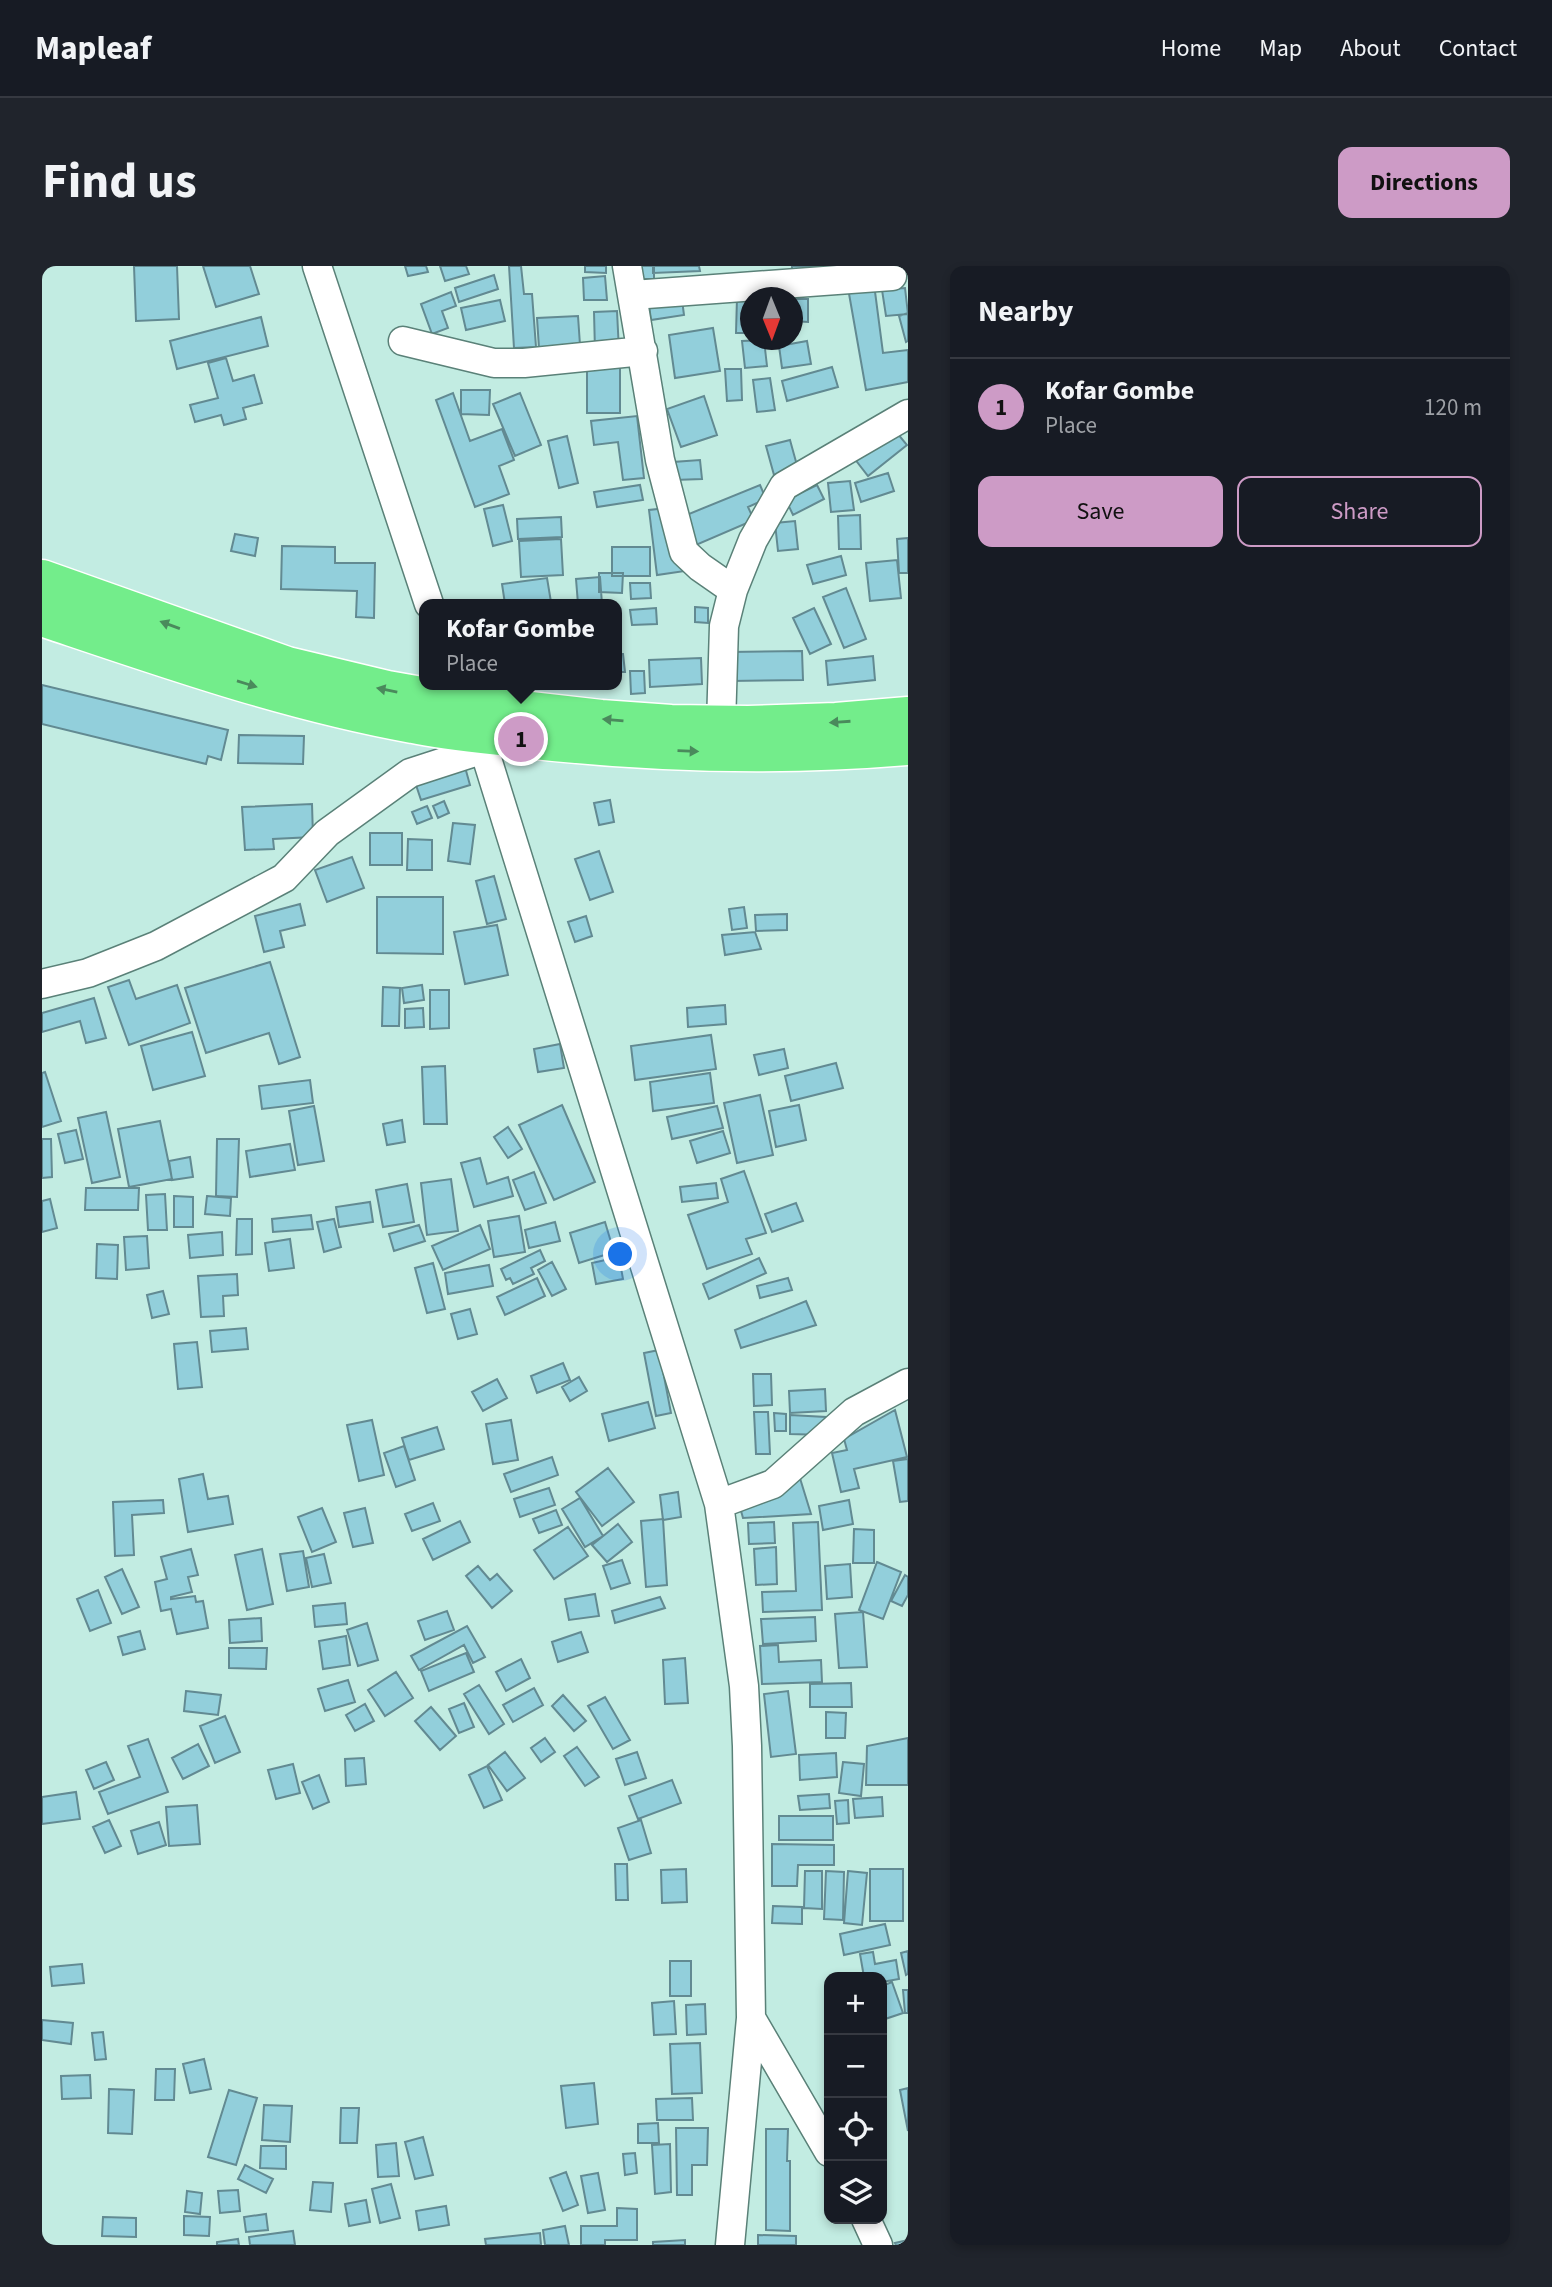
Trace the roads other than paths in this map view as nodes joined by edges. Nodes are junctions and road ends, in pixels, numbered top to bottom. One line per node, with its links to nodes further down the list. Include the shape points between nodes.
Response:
1 (317, 266): 11 (street)
2 (627, 266): 5 (street)
3 (780, 275): 4 (street); 5 (street)
4 (892, 276)
5 (634, 295): 7 (street)
6 (403, 341): 7 (street, via 494,363)
7 (643, 351): 10 (street, via 660,460 684,552)
8 (908, 414): 10 (street, via 784,486 753,540)
9 (42, 579): 13 (highway, one-way to 9, via 387,690 287,666)
10 (733, 590): 15 (street, via 724,626)
11 (427, 599)
12 (42, 617): 16 (highway, one-way to 16, via 265,690)
13 (458, 694): 15 (highway, one-way to 13, via 601,719)
14 (908, 716): 15 (highway, one-way to 15)
15 (721, 725)
16 (484, 741): 17 (highway, one-way to 17, via 746,753); 18 (street, via 410,773 327,834 284,878 156,946 88,973); 20 (street)
17 (908, 746)
18 (42, 984)
19 (908, 1383): 20 (street, via 854,1412 773,1484)
20 (719, 1504): 21 (street, via 744,1686)
21 (751, 2018): 22 (street); 24 (street)
22 (824, 2143)
23 (868, 2224): 25 (street)
24 (730, 2245)
25 (878, 2245)

